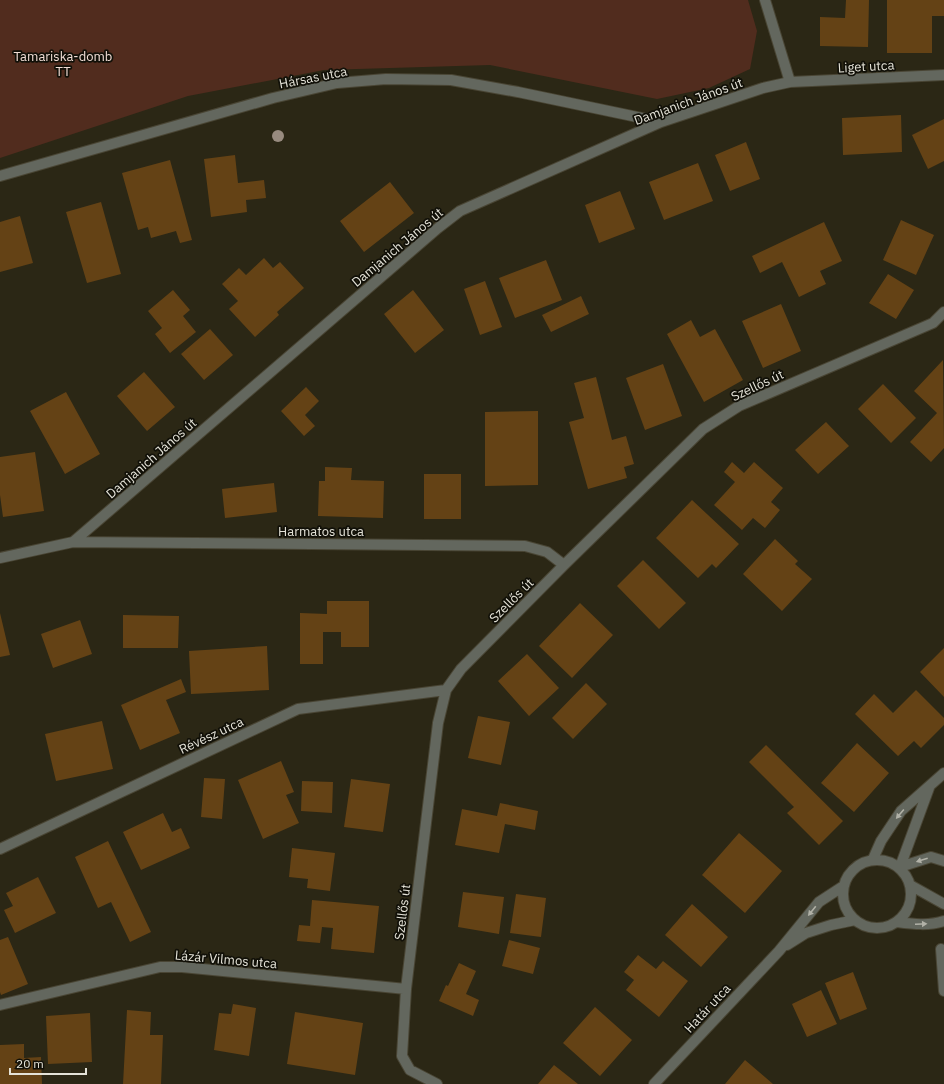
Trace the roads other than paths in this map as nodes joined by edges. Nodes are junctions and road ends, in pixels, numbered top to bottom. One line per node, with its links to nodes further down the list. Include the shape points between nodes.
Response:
1 (765, 0): 3 (street)
2 (944, 75): 3 (street, Liget utca)
3 (790, 82): 4 (street, Damjanich János út)
4 (661, 122): 5 (street, Hársas utca, via 451,80 386,79 344,82 273,98); 7 (street, Damjanich János út, via 460,212 438,228)
5 (0, 176)
6 (944, 312): 9 (street, Szellős út, via 933,323 739,406 703,429)
7 (73, 542): 8 (street, Damjanich János út); 9 (street, Harmatos utca, via 525,546 546,552)
8 (0, 558)
9 (564, 566): 10 (street, Szellős út, via 461,669)
10 (446, 690): 13 (street, Révész utca, via 298,709); 25 (street, Szellős út, via 438,723)
11 (944, 773): 12 (street)
12 (929, 788): 14 (street, one-way to 14, via 901,812 881,840); 16 (street)
13 (0, 849)
14 (873, 859): 16 (street, via 887,861); 18 (street, via 860,864 849,873)
15 (944, 861): 16 (street, one-way to 16, via 931,857)
16 (900, 867): 17 (street)
17 (910, 885): 19 (street); 22 (street, via 911,897 907,911)
18 (842, 887): 20 (street, via 842,899); 24 (street, Határ utca, one-way to 24, via 819,902)
19 (944, 904)
20 (855, 920): 22 (street, via 867,926 882,928); 24 (street, Határ utca, via 806,933)
21 (944, 921): 22 (street, one-way to 21, via 915,924)
22 (897, 922)
23 (941, 948): 26 (street)
24 (779, 951): 29 (street, Határ utca)
25 (406, 989): 27 (street, Lázár Vilmos utca, via 182,966 160,967); 28 (street, Szellős út, via 402,1056 410,1070)
26 (944, 991)
27 (0, 1005)
28 (437, 1084)
29 (654, 1084)

